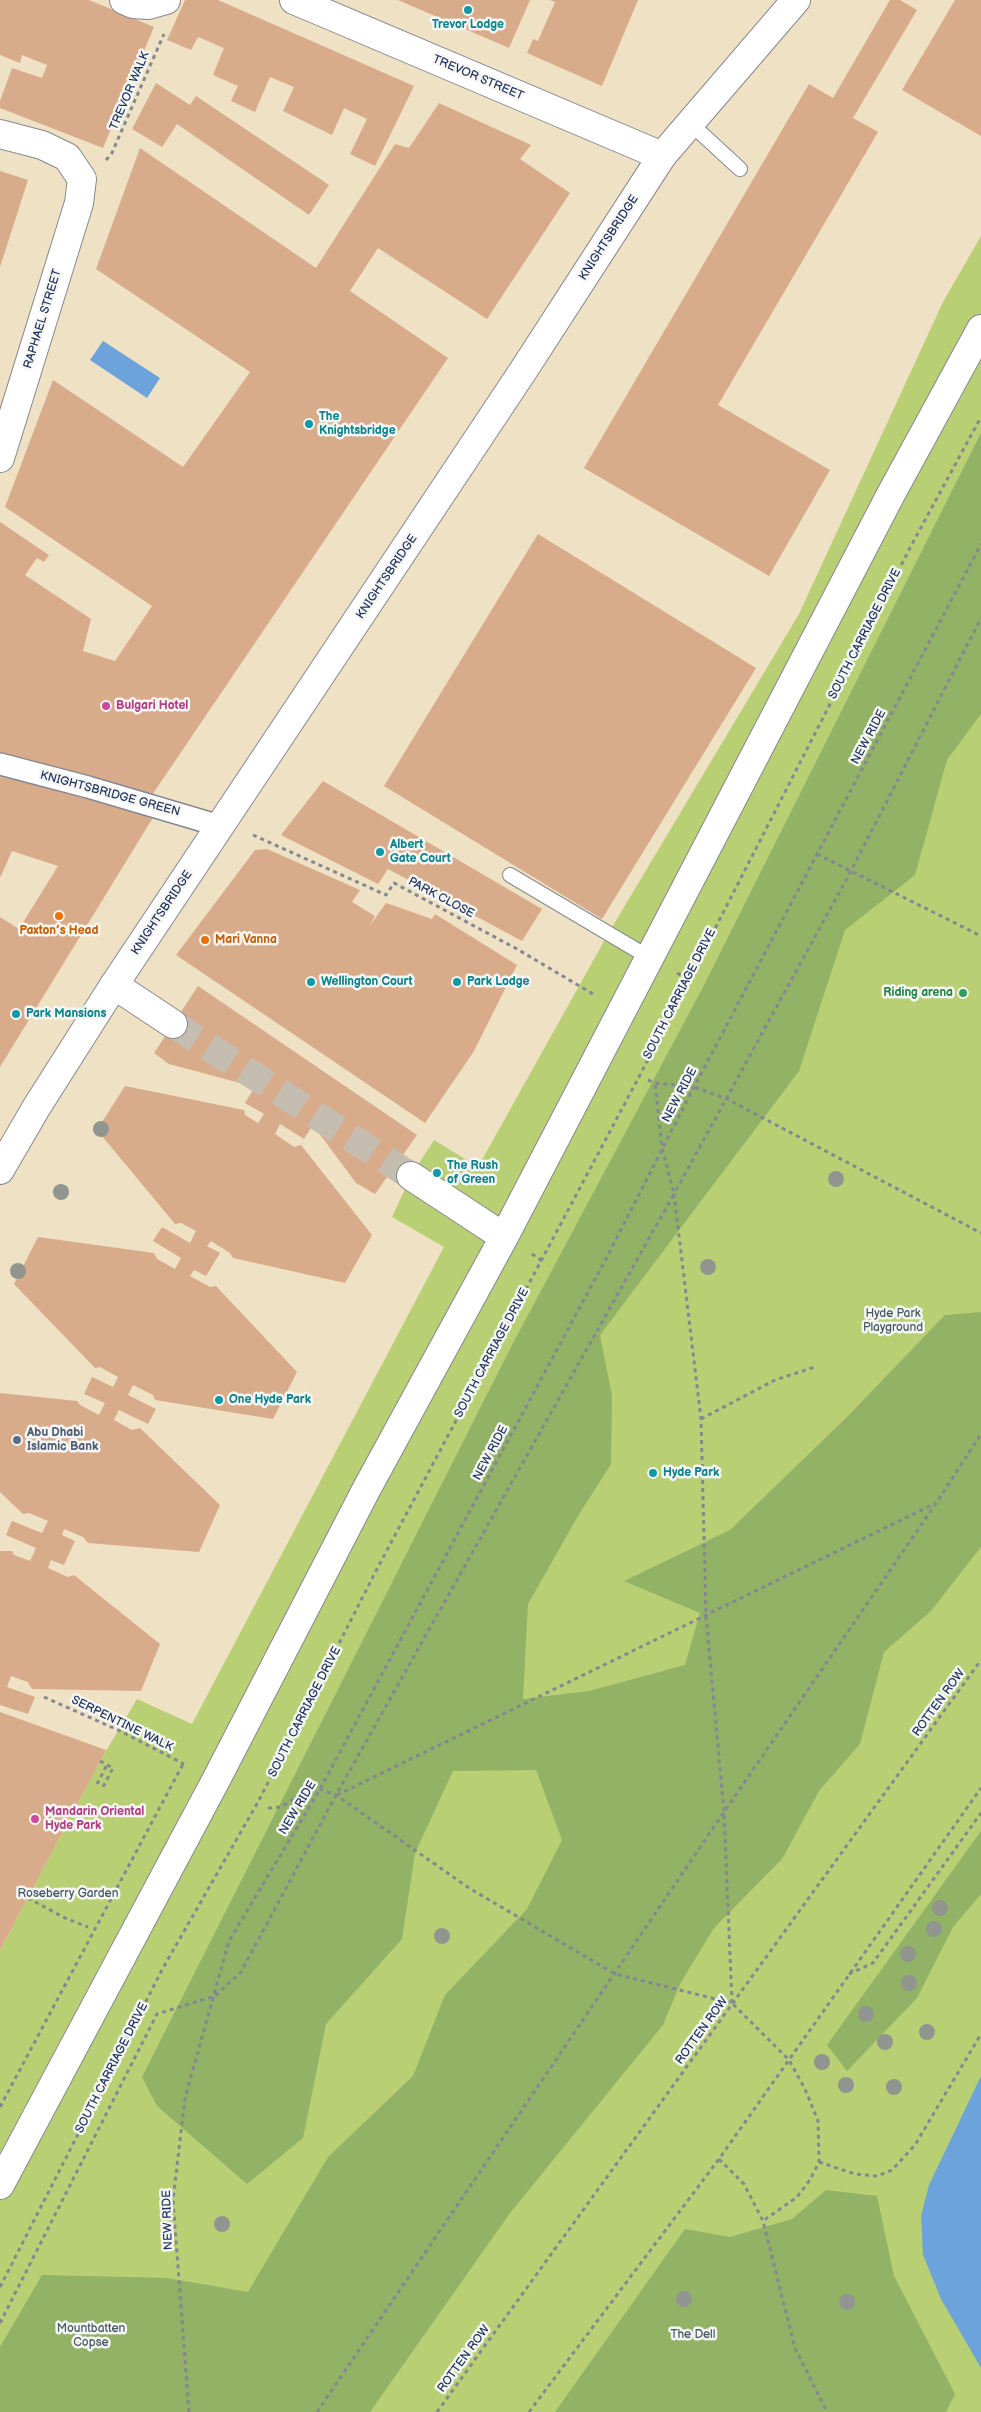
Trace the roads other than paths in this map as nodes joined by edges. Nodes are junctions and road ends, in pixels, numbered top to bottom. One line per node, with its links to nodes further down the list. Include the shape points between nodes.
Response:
1 (124, 0): 4 (street)
2 (294, 0): 7 (street, TREVOR STREET)
3 (796, 0): 5 (street, KNIGHTSBRIDGE)
4 (167, 13)
5 (690, 123): 7 (street, KNIGHTSBRIDGE); 8 (lane)
6 (0, 134): 10 (street, RAPHAEL STREET, via 67,157 82,179 79,203)
7 (662, 156): 12 (street, KNIGHTSBRIDGE, via 524,371)
8 (740, 169)
9 (981, 329): 14 (street)
10 (0, 458)
11 (0, 764): 12 (street, KNIGHTSBRIDGE GREEN)
12 (220, 826): 15 (street, KNIGHTSBRIDGE)
13 (510, 875): 14 (lane)
14 (650, 958): 19 (street)
15 (114, 985): 16 (street); 17 (street, KNIGHTSBRIDGE)
16 (173, 1024)
17 (0, 1170)
18 (411, 1176): 19 (street)
19 (504, 1237): 20 (street, via 366,1490)
20 (0, 2185)

